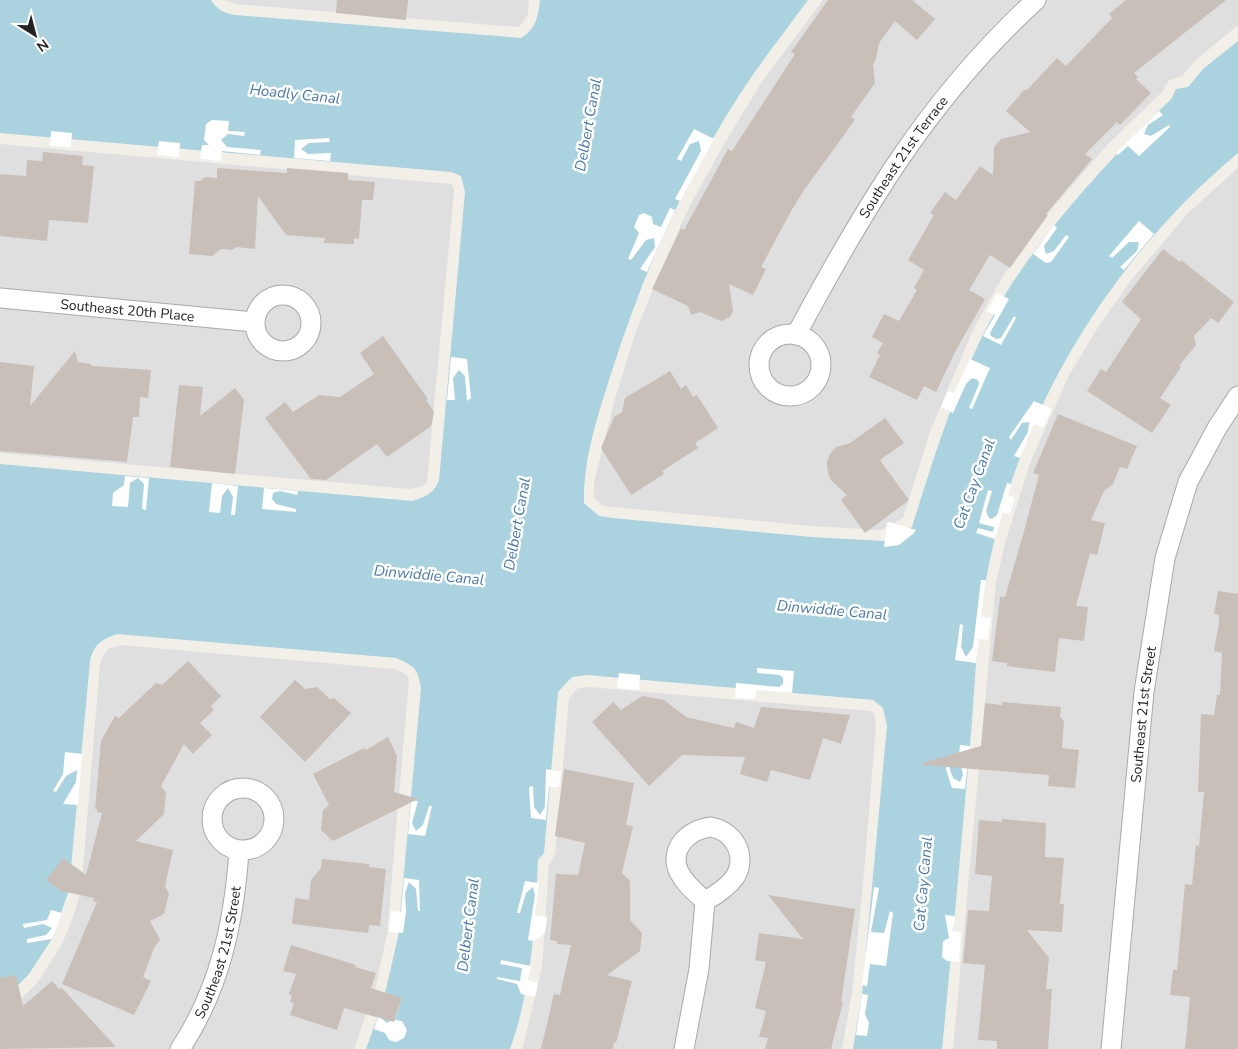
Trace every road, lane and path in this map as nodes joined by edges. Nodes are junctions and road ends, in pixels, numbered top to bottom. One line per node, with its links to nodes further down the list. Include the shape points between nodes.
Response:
1 (1036, 0): 4 (street, Southeast 21st Terrace, via 990,44 918,129 878,189)
2 (0, 298): 3 (street, Southeast 20th Place)
3 (254, 322)
4 (796, 335)
5 (1238, 396): 10 (street, Southeast 21st Street, via 1188,482 1164,558 1144,692)
6 (239, 851): 8 (street, Southeast 21st Street, via 230,931 221,963 199,1018)
7 (705, 902): 9 (street, via 699,969)
8 (180, 1049)
9 (684, 1049)
10 (1111, 1049)

